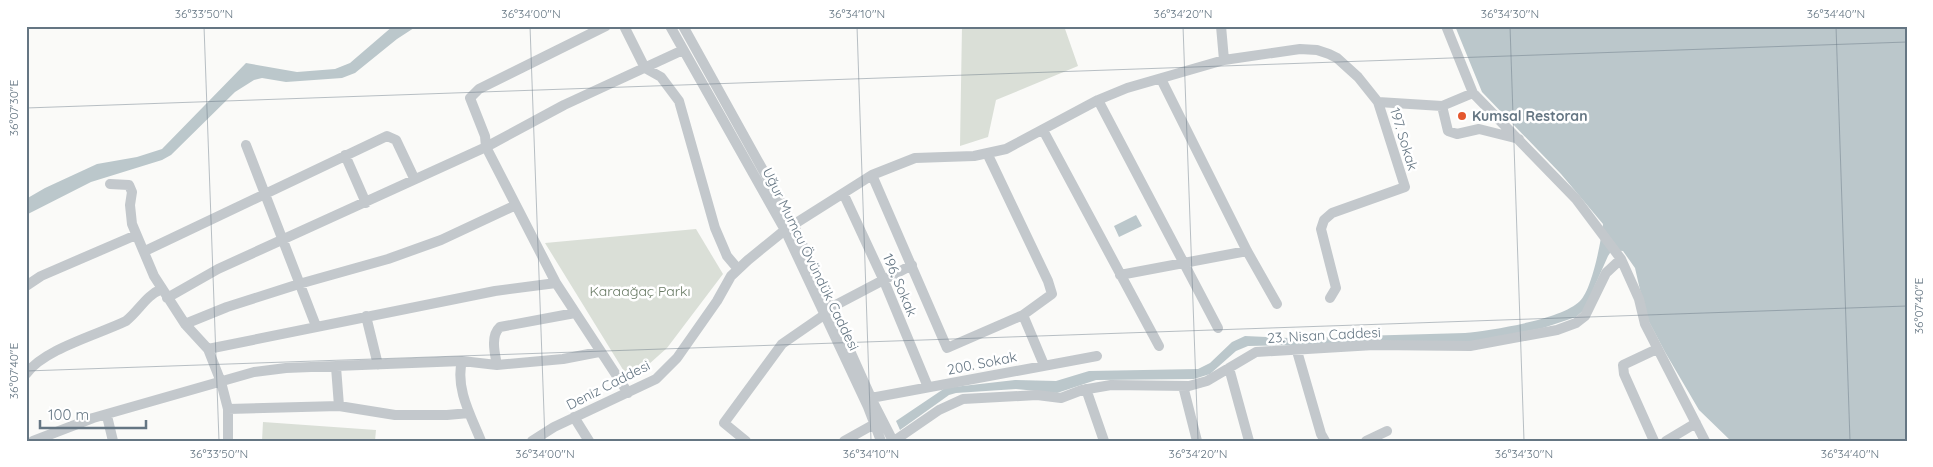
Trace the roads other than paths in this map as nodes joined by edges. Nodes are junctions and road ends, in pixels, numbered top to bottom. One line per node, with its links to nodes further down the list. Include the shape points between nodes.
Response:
1 (606, 26): 19 (street, via 476,90 470,98 471,104 482,126)
2 (624, 26): 10 (street)
3 (670, 26): 7 (street, Uğur Mumcu Övündük Caddesi)
4 (683, 26): 29 (street, Uğur Mumcu Övündük Caddesi)
5 (1221, 26): 9 (street)
6 (1446, 26): 12 (street)
7 (683, 50): 10 (street); 29 (street, Uğur Mumcu Övündük Caddesi)
8 (1316, 50): 9 (street, Deniz Caddesi, via 1300,48); 14 (street, 197. Sokak, via 1337,58)
9 (1224, 60): 11 (street, Deniz Caddesi)
10 (645, 68): 19 (street, via 564,105); 37 (street, via 661,77 679,100 714,228)
11 (1161, 79): 13 (street, Deniz Caddesi); 33 (street)
12 (1473, 93): 15 (street); 17 (street)
13 (1098, 100): 16 (street, Deniz Caddesi); 35 (street)
14 (1378, 102): 15 (street); 44 (street, 197. Sokak, via 1405,187 1332,213 1324,220 1321,230 1336,288)
15 (1442, 106): 17 (street, via 1448,131 1457,134 1479,129)
16 (1042, 130): 20 (street, Deniz Caddesi, via 1006,149); 38 (street)
17 (1520, 139): 34 (street, via 1576,199)
18 (246, 145): 25 (street)
19 (486, 147): 23 (street); 28 (street)
20 (987, 153): 22 (street, Deniz Caddesi, via 915,158); 48 (street, via 1052,294)
21 (345, 155): 23 (street, via 391,136); 25 (street); 27 (street)
22 (872, 175): 26 (street, Deniz Caddesi); 36 (street, 200. Sokak)
23 (414, 178): 27 (street)
24 (110, 184): 30 (street, via 129,186)
25 (265, 194): 31 (street); 32 (street)
26 (844, 195): 29 (street, Deniz Caddesi); 39 (street, 196. Sokak)
27 (366, 203): 31 (street)
28 (516, 205): 40 (street); 41 (street, via 388,259)
29 (790, 228): 37 (street, Deniz Caddesi); 46 (street, Uğur Mumcu Övündük Caddesi)
30 (136, 235): 32 (street); 42 (street, via 41,276)
31 (283, 240): 41 (street); 43 (street)
32 (145, 251): 43 (street)
33 (1247, 252): 35 (street); 45 (street)
34 (1621, 259): 55 (street); 56 (street, 23. Nisan Caddesi, via 1606,273 1585,316 1557,330 1470,346 1374,346)
35 (1184, 264): 38 (street); 52 (street)
36 (912, 265): 39 (street); 48 (street, 200. Sokak, via 947,348)
37 (738, 269): 70 (street, Deniz Caddesi, via 677,358 656,378)
38 (1120, 274): 53 (street)
39 (884, 282): 46 (street); 68 (street, 196. Sokak)
40 (556, 283): 47 (street); 49 (street, via 495,291)
41 (299, 284): 50 (street); 51 (street)
42 (26, 286)
43 (164, 294): 50 (street); 65 (street, via 153,293 126,321 51,353 33,364)
44 (1330, 298)
45 (1277, 304)
46 (828, 311): 71 (street, Uğur Mumcu Övündük Caddesi); 78 (street, Uğur Mumcu Övündük Caddesi); 87 (street, via 782,344 724,423)
47 (576, 314): 57 (street); 61 (street, via 500,327 494,340)
48 (1023, 315): 62 (street)
49 (366, 316): 51 (street); 60 (street)
50 (185, 324): 54 (street)
51 (316, 326): 54 (street)
52 (1218, 328)
53 (1160, 346)
54 (208, 349): 66 (street)
55 (1657, 349): 77 (street); 94 (street, via 1622,365)
56 (1297, 351): 64 (street, 23. Nisan Caddesi, via 1256,352); 92 (street)
57 (599, 352): 61 (street); 70 (street)
58 (1097, 356): 62 (street, 200. Sokak)
59 (462, 361): 60 (street); 61 (street); 74 (street, via 458,374)
60 (378, 365): 63 (street)
61 (496, 365)
62 (1044, 365): 68 (street, 200. Sokak)
63 (336, 367): 66 (street, via 254,372); 72 (street)
64 (1229, 368): 67 (street, 23. Nisan Caddesi, via 1207,381); 91 (street)
65 (26, 374)
66 (221, 382): 73 (street); 75 (street)
67 (1183, 386): 69 (street, 23. Nisan Caddesi); 90 (street)
68 (928, 387): 71 (street, 200. Sokak)
69 (1086, 389): 80 (street, 23. Nisan Caddesi, via 1061,398 1037,395 963,400); 89 (street)
70 (628, 393): 76 (street, Deniz Caddesi)
71 (871, 398): 78 (street, Uğur Mumcu Övündük Caddesi)
72 (339, 406): 73 (street); 74 (street, via 395,415)
73 (228, 409): 83 (street)
74 (469, 413): 84 (street)
75 (107, 416): 81 (street, via 93,418); 82 (street)
76 (574, 418): 85 (street, Deniz Caddesi); 86 (street)
77 (1696, 423): 95 (street); 96 (street)
78 (879, 424): 80 (street); 88 (street)
79 (1387, 431): 93 (street)
80 (888, 440)
81 (33, 441)
82 (113, 441)
83 (228, 441)
84 (480, 441)
85 (532, 441)
86 (589, 441)
87 (746, 441)
88 (844, 441)
89 (1104, 441)
90 (1197, 441)
91 (1248, 441)
92 (1325, 441)
93 (1366, 441)
94 (1654, 441)
95 (1666, 441)
96 (1705, 441)

